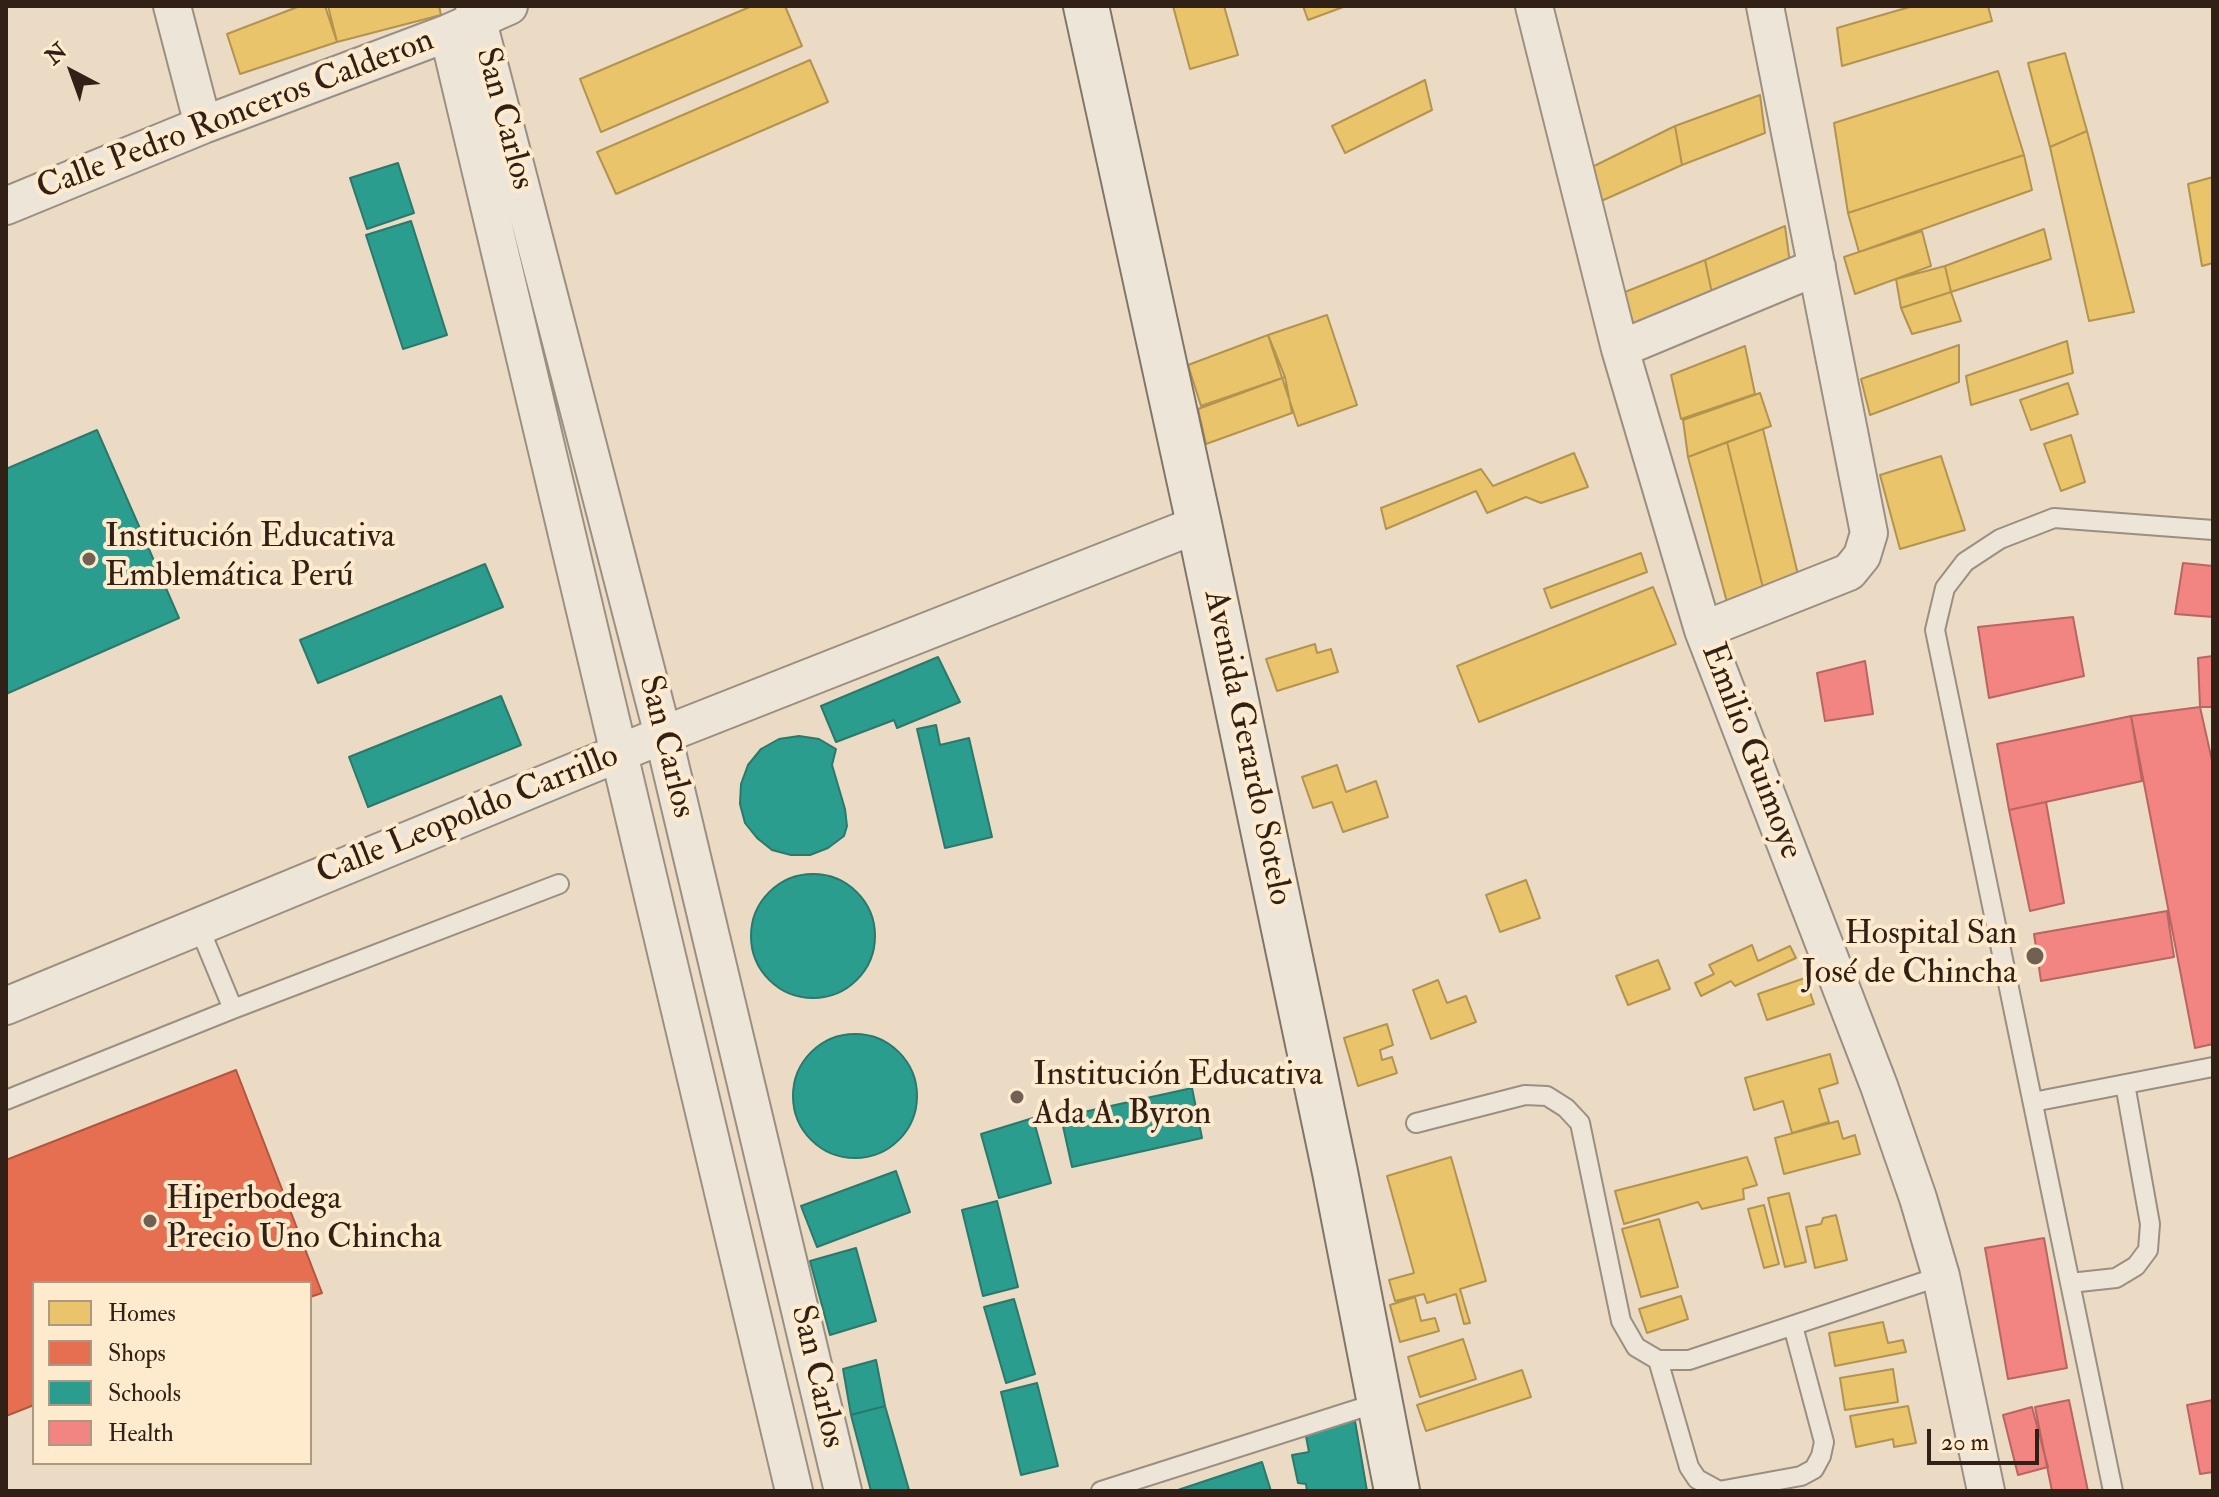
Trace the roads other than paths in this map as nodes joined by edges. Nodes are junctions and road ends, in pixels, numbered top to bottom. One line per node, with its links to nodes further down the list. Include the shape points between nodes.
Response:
1 (172, 6): 6 (street)
2 (1086, 6): 10 (street, Avenida Gerardo Sotelo)
3 (1534, 6): 9 (street, Emilio Guimoye)
4 (1765, 6): 8 (street)
5 (477, 16): 6 (street, Calle Pedro Ronceros Calderon); 13 (street, San Carlos); 14 (street, San Carlos)
6 (203, 125): 7 (street, Calle Pedro Ronceros Calderon)
7 (6, 206)
8 (1817, 267): 9 (street); 12 (street, via 1869,533 1862,556 1849,572)
9 (1620, 349): 12 (street, Emilio Guimoye)
10 (1199, 524): 13 (street, Calle Leopoldo Carrillo); 28 (street, Avenida Gerardo Sotelo)
11 (2213, 530): 22 (lane, via 2054,518 2000,539 1965,562 1945,588 1935,630)
12 (1703, 630): 24 (street, Emilio Guimoye, via 1879,1086)
13 (663, 735): 14 (street, Calle Leopoldo Carrillo); 30 (street, San Carlos)
14 (619, 754): 16 (street, Calle Leopoldo Carrillo); 29 (street, San Carlos)
15 (559, 884): 18 (lane)
16 (199, 927): 17 (street, Calle Leopoldo Carrillo); 18 (lane)
17 (6, 1006)
18 (233, 1009): 21 (lane)
19 (2213, 1067): 20 (lane)
20 (2125, 1084): 22 (lane); 25 (lane, via 2150,1224 2148,1250 2136,1266 2116,1278)
21 (6, 1100)
22 (2033, 1102): 25 (lane)
23 (1416, 1123): 27 (lane, via 1525,1095 1547,1096 1566,1108 1580,1123 1621,1321 1636,1347)
24 (1941, 1276): 26 (lane); 34 (street, Emilio Guimoye)
25 (2070, 1283): 35 (lane)
26 (1793, 1326): 27 (lane, via 1689,1360); 33 (lane, via 1824,1442 1821,1456 1814,1469 1801,1476)
27 (1658, 1360): 33 (lane, via 1689,1467 1697,1479)
28 (1380, 1402): 31 (lane); 32 (street, Avenida Gerardo Sotelo)
29 (794, 1491)
30 (843, 1491)
31 (1101, 1491)
32 (1397, 1491)
33 (1719, 1491)
34 (1986, 1491)
35 (2113, 1491)

